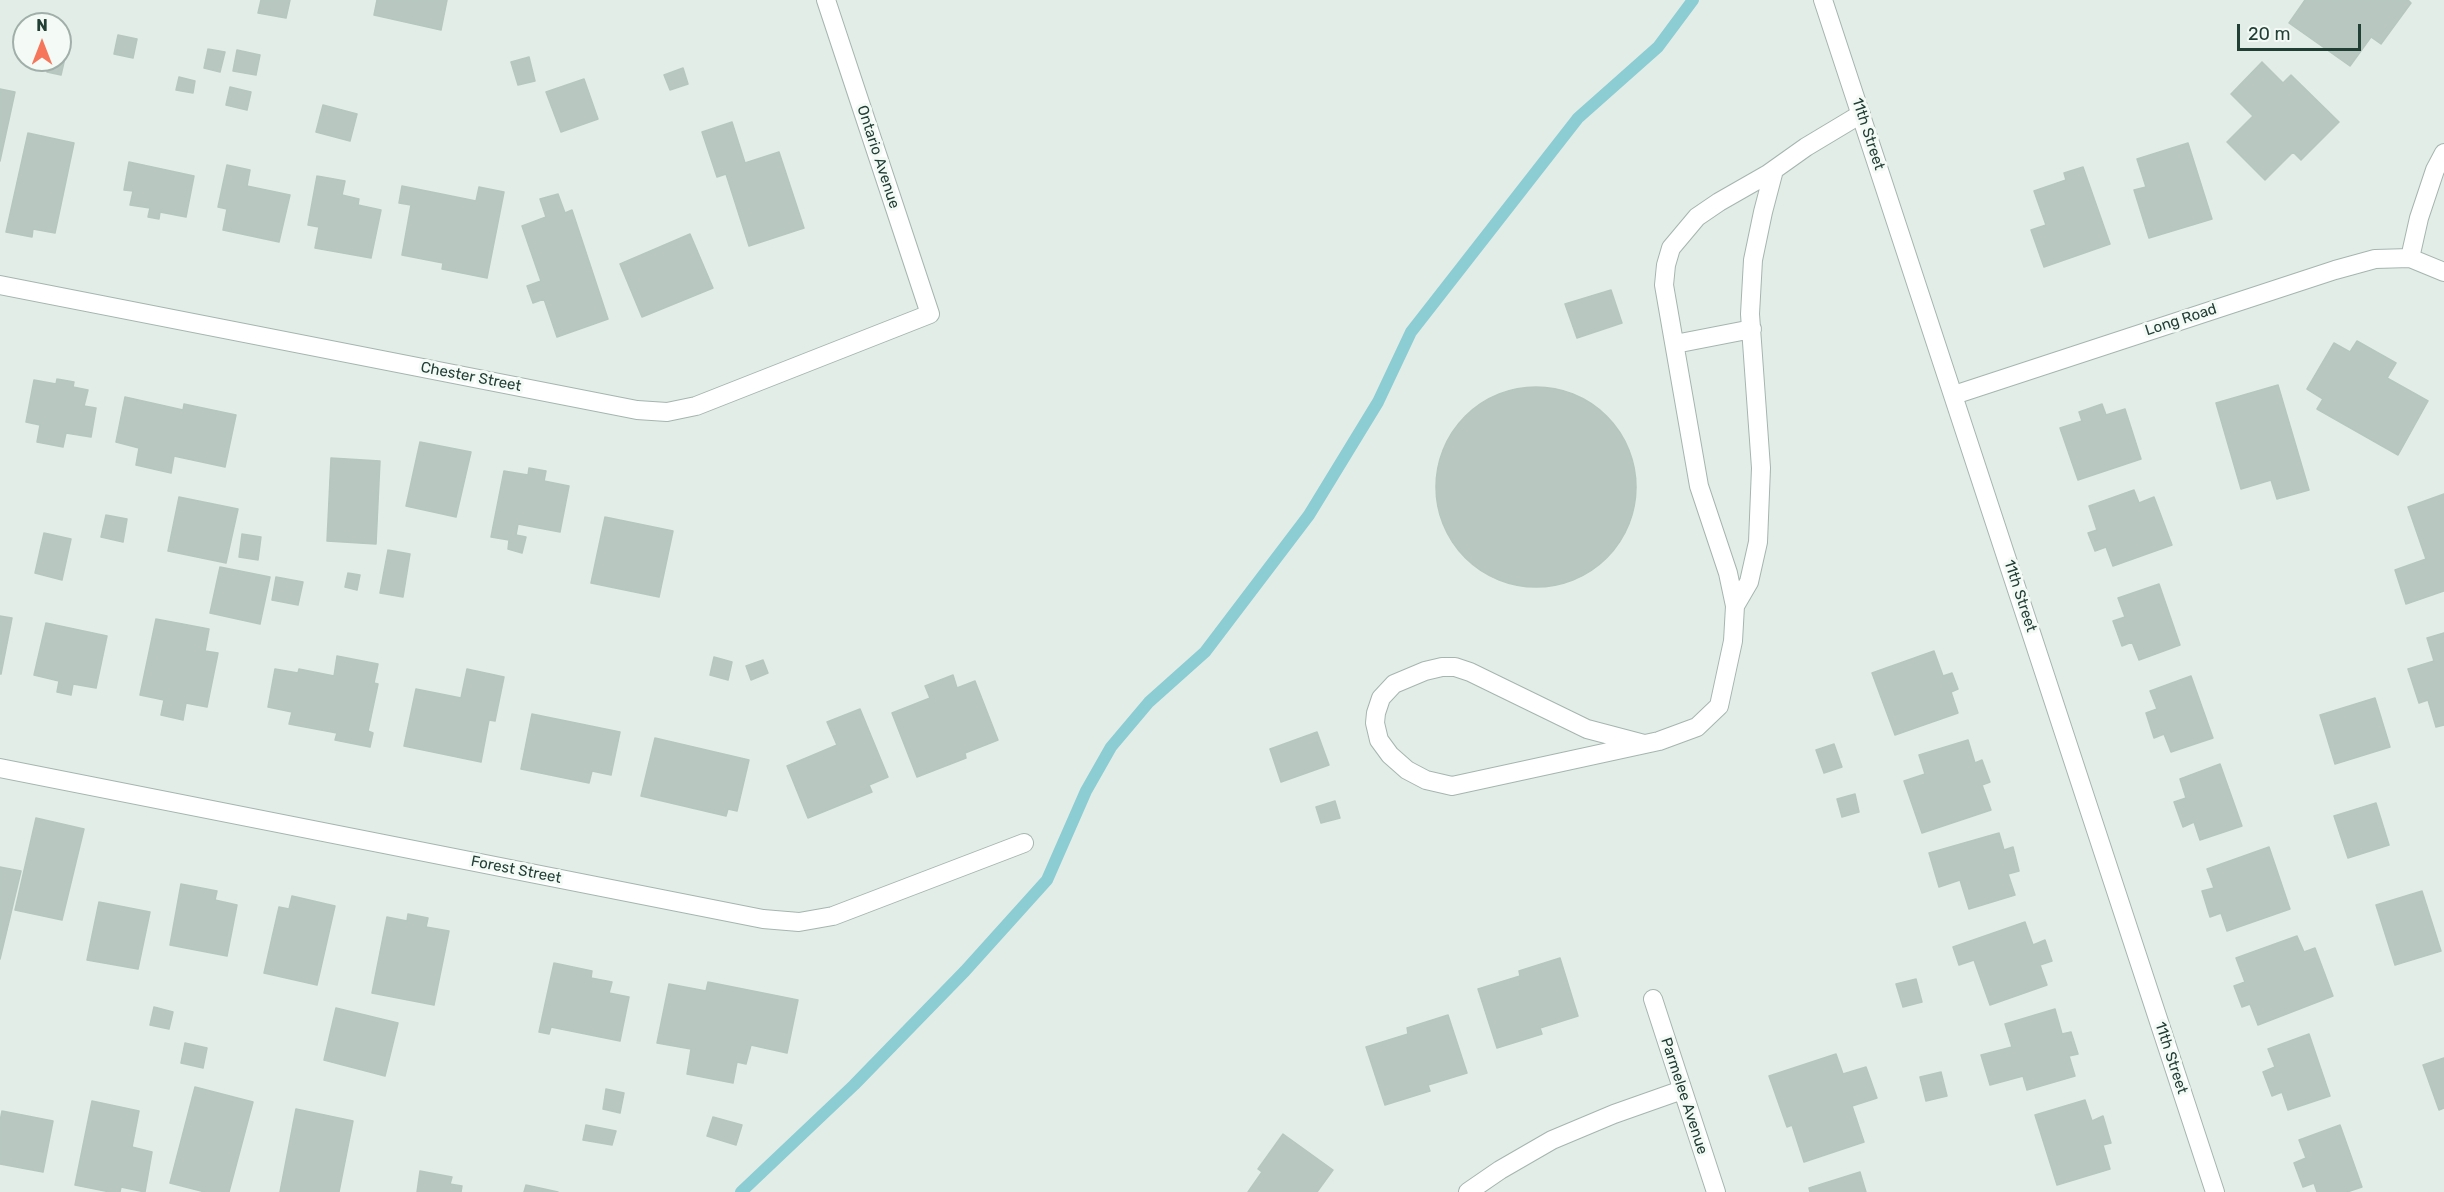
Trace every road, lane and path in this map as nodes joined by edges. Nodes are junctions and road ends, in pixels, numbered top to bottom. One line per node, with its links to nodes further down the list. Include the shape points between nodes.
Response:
1 (826, 0): 9 (street, Ontario Avenue)
2 (1823, 0): 3 (street, 11th Street)
3 (1861, 114): 5 (street); 12 (street, 11th Street)
4 (2444, 153): 6 (street, via 2419,218)
5 (1774, 170): 10 (street, via 1753,260); 11 (street, via 1697,217 1671,248 1664,285)
6 (2410, 258): 7 (street); 12 (street, Long Road, via 2375,259 2335,270)
7 (2444, 272)
8 (0, 285): 9 (street, Chester Street, via 637,410 667,412 696,406)
9 (930, 314)
10 (1752, 329): 11 (street); 13 (street, via 1761,468 1758,542 1749,582)
11 (1675, 344): 13 (street, via 1699,486)
12 (1954, 395): 21 (street, 11th Street)
13 (1735, 606): 14 (street, via 1733,641 1719,706 1697,726)
14 (1644, 744): 14 (street, via 1452,786 1426,780 1390,756 1379,740 1376,713 1381,698 1394,684 1425,671 1455,667 1587,729)
15 (0, 768): 16 (street, Forest Street, via 763,919 799,922 833,916)
16 (1024, 843)
17 (1653, 999): 18 (street, Parmelee Avenue)
18 (1682, 1090): 19 (street, via 1552,1140); 20 (street, Parmelee Avenue)
19 (1468, 1192)
20 (1716, 1192)
21 (2215, 1192)

